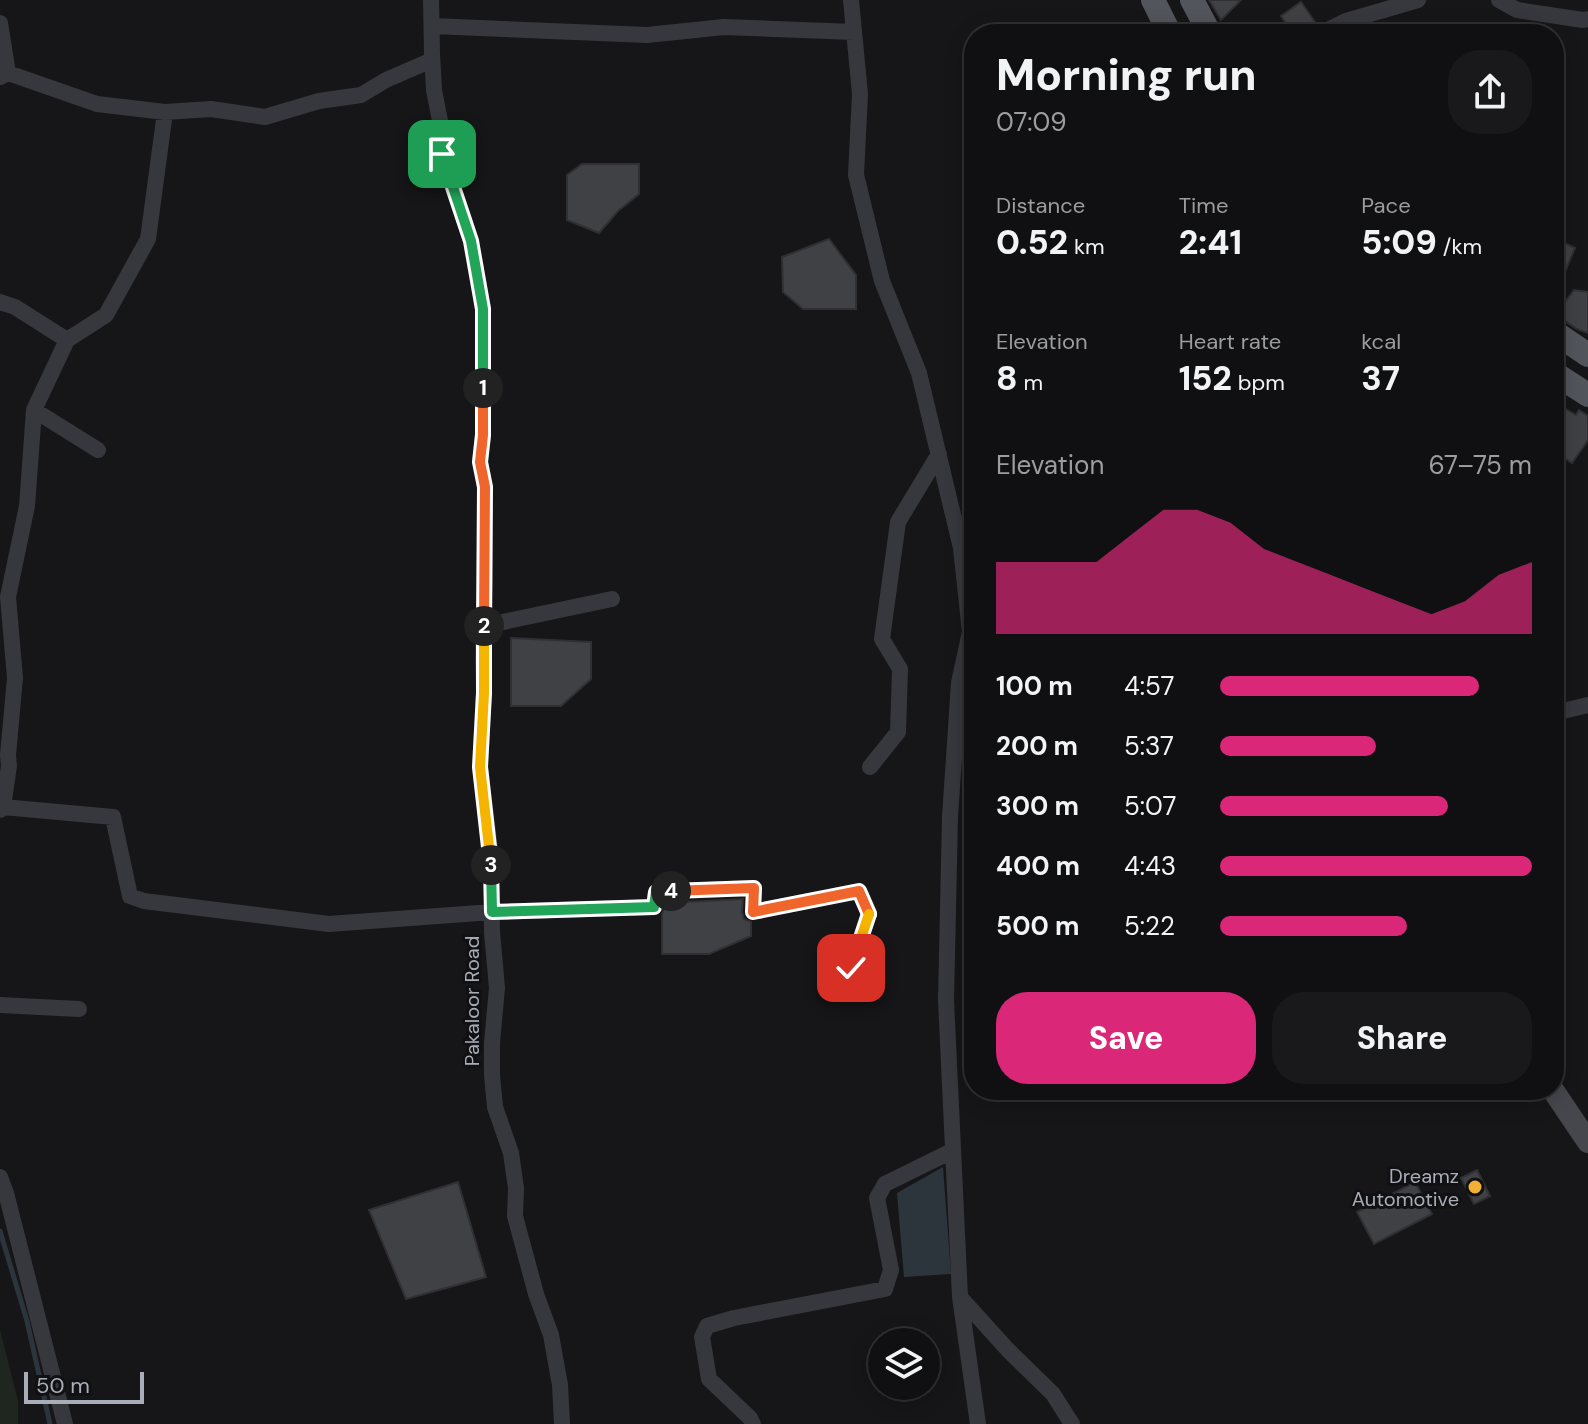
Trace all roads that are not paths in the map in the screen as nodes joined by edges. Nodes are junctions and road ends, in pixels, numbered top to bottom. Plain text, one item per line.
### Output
1 (431, 0) edge
2 (851, 0) edge
3 (1153, 0) edge
4 (1192, 0) edge
5 (1499, 0) edge
6 (1413, 1) edge
7 (1588, 19) edge
8 (0, 23) edge
9 (1165, 24) edge
10 (1205, 24) edge
11 (1340, 24) edge
12 (432, 26) junction
13 (854, 32) junction
14 (432, 60) junction
15 (4, 75) edge
16 (165, 112) junction
17 (0, 302) edge
18 (1564, 339) edge
19 (67, 340) junction
20 (1588, 355) edge
21 (1564, 379) edge
22 (1588, 395) edge
23 (34, 410) junction
24 (98, 450) dead end
25 (939, 454) junction
26 (964, 576) edge
27 (612, 599) dead end
28 (484, 626) junction
29 (964, 660) edge
30 (1588, 705) edge
31 (1564, 711) edge
32 (870, 767) dead end
33 (1, 808) edge
34 (492, 912) junction
35 (851, 968) dead end
36 (0, 1005) edge
37 (79, 1009) dead end
38 (1560, 1100) edge
39 (1588, 1142) edge
40 (952, 1151) junction
41 (0, 1177) edge
42 (960, 1297) junction
43 (65, 1424) edge
44 (562, 1424) edge
45 (753, 1424) edge
46 (978, 1424) edge
47 (1072, 1424) edge

1 - 12 street, Pakaloor Road
2 - 13 street
3 - 9 main road
4 - 10 main road
5 - 7 street
6 - 11 street
8 - 15 street
12 - 13 street
12 - 14 street, Pakaloor Road
13 - 25 street
14 - 16 street
14 - 28 street, Pakaloor Road
15 - 16 street
16 - 19 street
17 - 19 street
18 - 20 main road
19 - 23 street
21 - 22 main road
23 - 24 street
23 - 33 street
25 - 26 street
25 - 32 street
27 - 28 street
28 - 34 street, Pakaloor Road
29 - 40 street
30 - 31 street
33 - 34 street
34 - 35 street
34 - 44 street, Pakaloor Road
36 - 37 street
38 - 39 main road
40 - 42 street
40 - 45 street
41 - 43 street
42 - 46 street
42 - 47 street

